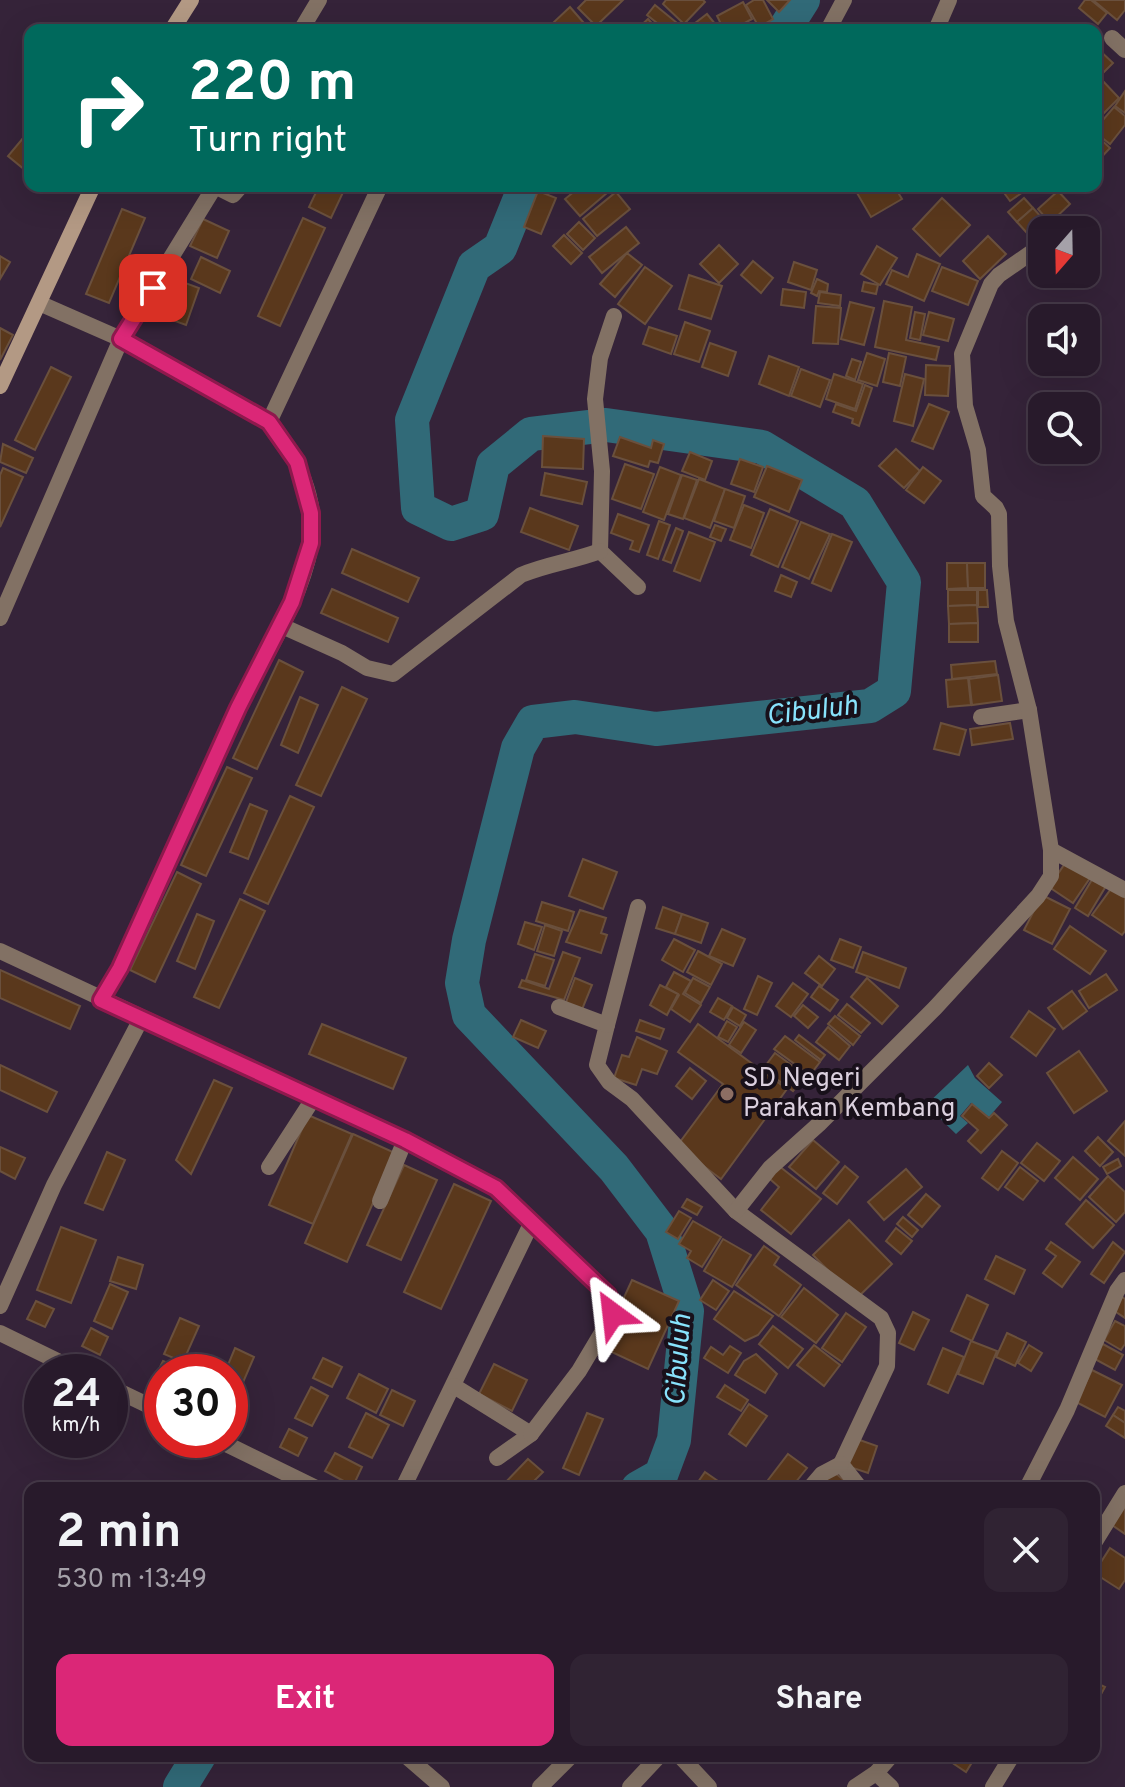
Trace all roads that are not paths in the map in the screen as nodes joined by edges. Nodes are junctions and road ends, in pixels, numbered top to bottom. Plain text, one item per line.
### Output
1 (191, 0) edge
2 (319, 0) edge
3 (844, 0) edge
4 (949, 0) edge
5 (176, 24) edge
6 (305, 24) edge
7 (831, 24) edge
8 (939, 24) edge
9 (1112, 38) dead end
10 (1125, 50) edge
11 (90, 192) edge
12 (211, 192) edge
13 (377, 192) edge
14 (1028, 255) edge
15 (39, 303) junction
16 (614, 316) dead end
17 (121, 339) junction
18 (0, 386) edge
19 (269, 422) junction
20 (600, 551) junction
21 (638, 587) dead end
22 (0, 618) edge
23 (282, 626) junction
24 (1029, 710) junction
25 (981, 717) dead end
26 (1051, 850) junction
27 (1125, 890) edge
28 (638, 907) dead end
29 (0, 951) edge
30 (101, 1000) junction
31 (559, 1007) dead end
32 (141, 1019) junction
33 (607, 1025) junction
34 (313, 1099) junction
35 (405, 1140) junction
36 (269, 1167) dead end
37 (380, 1201) dead end
38 (736, 1211) junction
39 (531, 1224) junction
40 (1125, 1280) edge
41 (0, 1306) edge
42 (0, 1333) edge
43 (43, 1354) edge
44 (454, 1386) junction
45 (531, 1434) junction
46 (248, 1455) edge
47 (497, 1458) dead end
48 (841, 1464) junction
49 (304, 1482) edge
50 (406, 1482) edge
51 (815, 1482) edge
52 (855, 1482) edge
53 (1030, 1482) edge
54 (1125, 1493) edge
55 (1100, 1533) edge
56 (413, 1762) edge
57 (565, 1762) edge
58 (653, 1762) edge
59 (686, 1762) edge
60 (886, 1762) edge
61 (1008, 1762) edge
62 (876, 1773) junction
63 (442, 1787) edge
64 (540, 1787) edge
65 (630, 1787) edge
66 (709, 1787) edge
67 (855, 1787) edge
68 (891, 1787) edge
69 (993, 1787) edge

1 - 5 street
2 - 6 street
3 - 7 street
4 - 8 street
9 - 10 street
11 - 15 street
12 - 17 street
13 - 19 street
14 - 24 street
15 - 17 street
15 - 18 street
16 - 20 street
17 - 19 street
17 - 22 street
19 - 23 street
20 - 21 street
20 - 23 street
23 - 30 street
24 - 25 street
24 - 26 street
26 - 27 street
26 - 38 street
28 - 33 street
29 - 30 street
30 - 32 street
31 - 33 street
32 - 34 street
32 - 41 street
33 - 38 street
34 - 35 street
34 - 36 street
35 - 37 street
35 - 39 street
38 - 48 street
39 - 44 street
39 - 45 street
40 - 53 street
42 - 43 street
44 - 45 street
44 - 50 street
45 - 47 street
46 - 49 street
48 - 51 street
48 - 52 street
54 - 55 street
56 - 63 street
57 - 64 street
58 - 65 street
59 - 66 street
60 - 62 street
61 - 69 street
62 - 67 street
62 - 68 street

